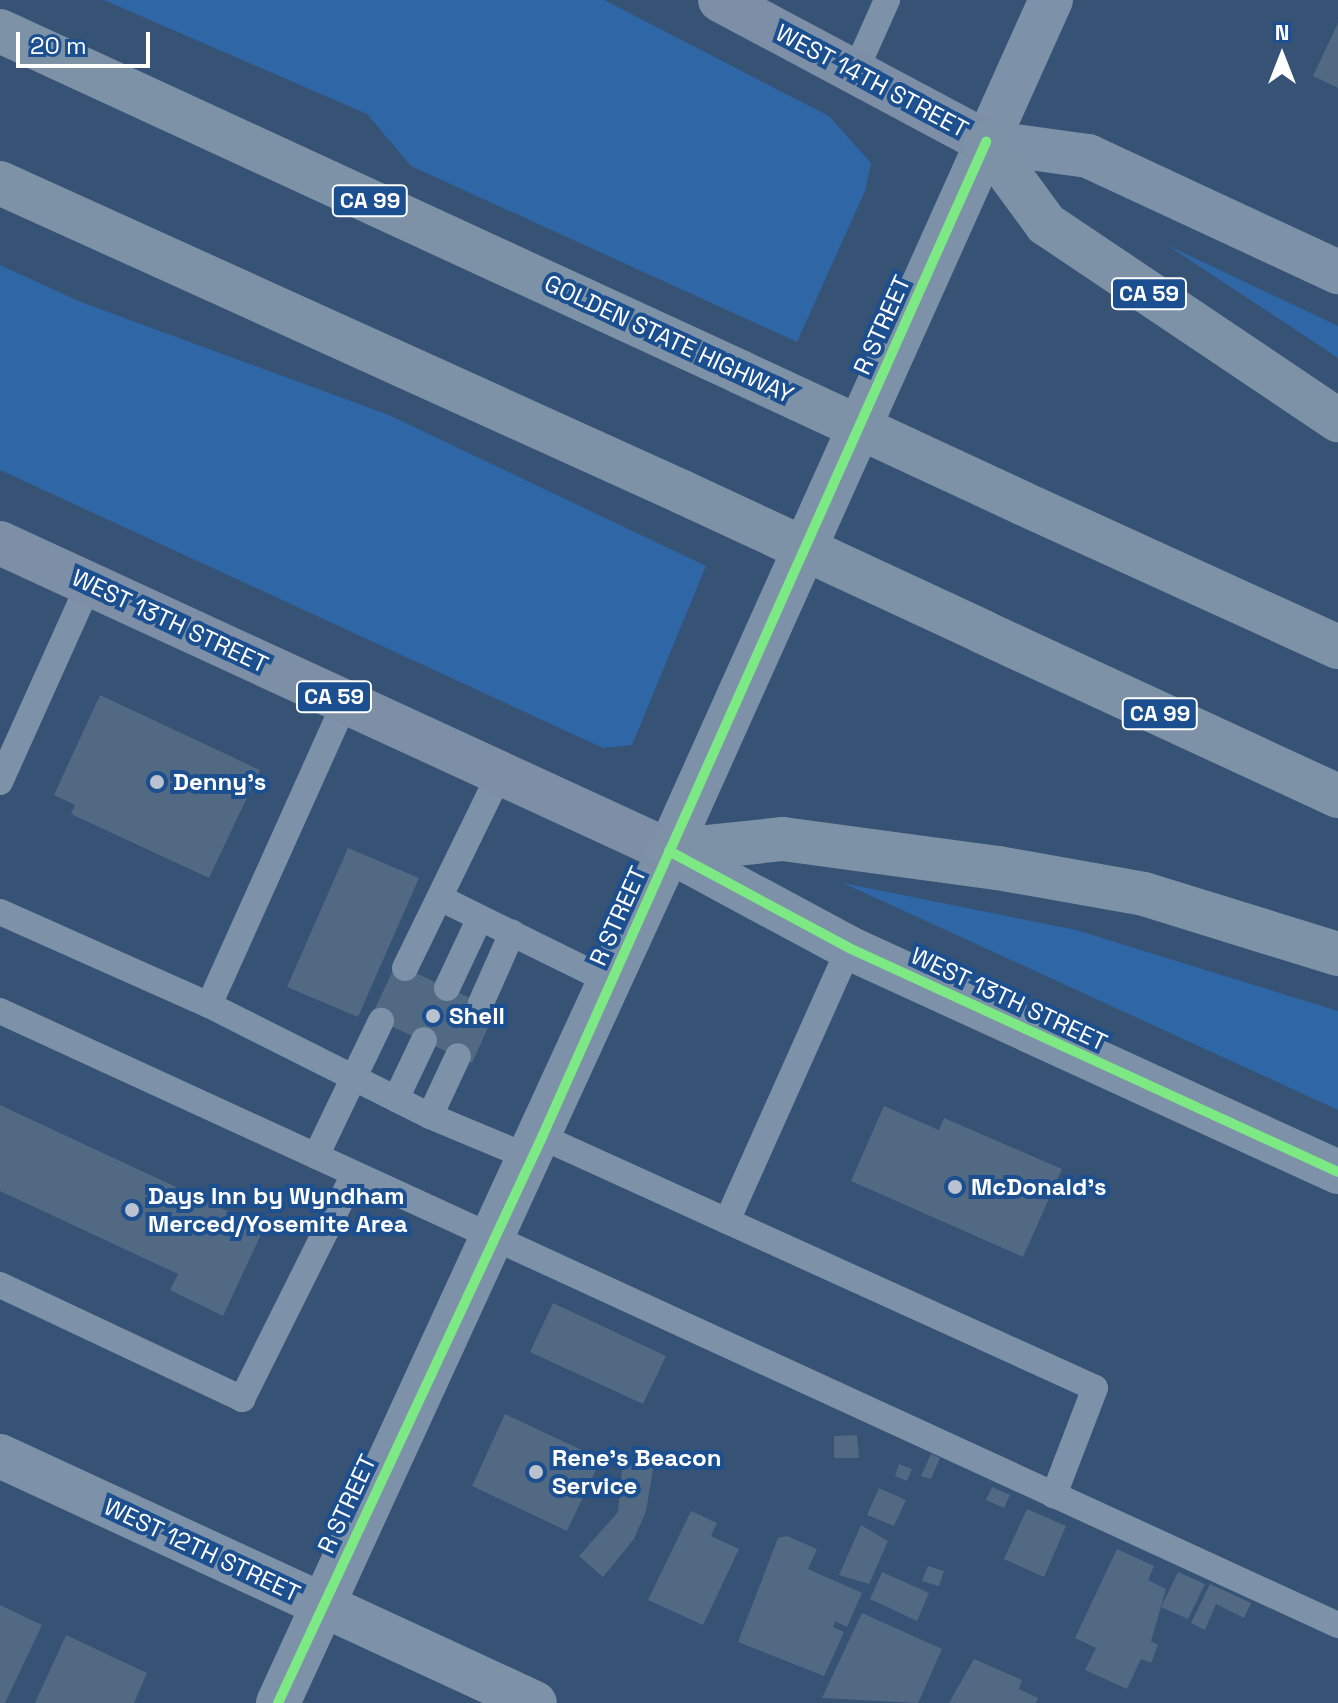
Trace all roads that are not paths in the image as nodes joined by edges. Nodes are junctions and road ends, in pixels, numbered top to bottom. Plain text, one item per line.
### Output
1 (720, 0) edge
2 (887, 0) edge
3 (1051, 0) edge
4 (0, 31) edge
5 (855, 72) junction
6 (986, 142) junction
7 (0, 183) edge
8 (1338, 272) edge
9 (1338, 420) edge
10 (0, 543) edge
11 (89, 584) junction
12 (1338, 647) edge
13 (345, 702) junction
14 (500, 773) junction
15 (0, 782) edge
16 (1338, 796) edge
17 (669, 851) junction
18 (440, 898) junction
19 (0, 912) edge
20 (480, 918) junction
21 (512, 933) junction
22 (849, 948) junction
23 (1338, 954) edge
24 (405, 968) dead end
25 (611, 982) junction
26 (447, 988) dead end
27 (481, 1003) dead end
28 (209, 1005) junction
29 (0, 1011) edge
30 (381, 1021) dead end
31 (424, 1040) dead end
32 (458, 1056) dead end
33 (354, 1078) junction
34 (396, 1099) junction
35 (430, 1116) junction
36 (537, 1148) junction
37 (316, 1156) junction
38 (1338, 1172) edge
39 (354, 1174) junction
40 (727, 1221) junction
41 (492, 1237) junction
42 (0, 1285) edge
43 (0, 1456) edge
44 (1054, 1495) junction
45 (322, 1605) junction
46 (1338, 1625) edge
47 (278, 1703) edge
48 (535, 1703) edge

1 - 5 main road, WEST 14TH STREET / CA 59
2 - 5 lane
3 - 6 street, R STREET
4 - 12 highway, GOLDEN STATE HIGHWAY / CA 99, bridge
5 - 6 main road, WEST 14TH STREET / CA 59
6 - 8 street, WEST 14TH STREET
6 - 9 highway, CA 59
6 - 17 street, R STREET
7 - 16 highway, CA 99, bridge
10 - 11 main road, WEST 13TH STREET / CA 59
11 - 13 main road, WEST 13TH STREET / CA 59
11 - 15 lane
13 - 14 main road, WEST 13TH STREET / CA 59
13 - 28 lane
14 - 17 main road, WEST 13TH STREET / CA 59
14 - 18 lane
17 - 22 street, WEST 13TH STREET
17 - 23 highway
17 - 25 street, R STREET
18 - 20 lane
18 - 24 lane
19 - 28 lane
20 - 21 lane
20 - 26 lane
21 - 25 lane
21 - 27 lane
22 - 38 street, WEST 13TH STREET
22 - 40 lane
25 - 36 street, R STREET
28 - 33 lane
29 - 37 lane
30 - 33 lane
31 - 34 lane
32 - 35 lane
33 - 34 lane
33 - 37 lane
34 - 35 lane
35 - 36 lane
36 - 40 lane
36 - 41 street, R STREET
37 - 39 lane
39 - 41 lane
39 - 42 lane
40 - 44 lane
41 - 44 lane
41 - 45 street, R STREET
43 - 45 street, WEST 12TH STREET
44 - 46 lane
45 - 47 street, R STREET
45 - 48 street, WEST 12TH STREET

